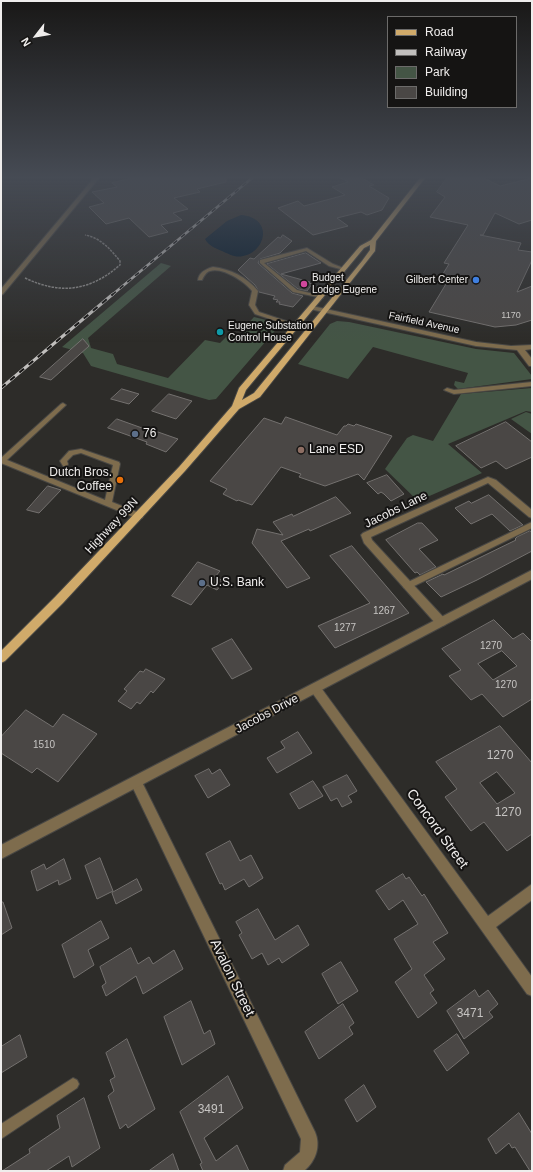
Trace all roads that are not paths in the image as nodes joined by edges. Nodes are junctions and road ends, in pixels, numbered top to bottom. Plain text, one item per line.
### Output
1 (51, 233) edge
2 (379, 233) edge
3 (372, 241) junction
4 (344, 269) junction
5 (200, 278) dead end
6 (1, 293) edge
7 (321, 297) junction
8 (312, 308) junction
9 (326, 311) junction
10 (296, 326) junction
11 (532, 347) edge
12 (520, 349) junction
13 (532, 364) edge
14 (532, 384) edge
15 (447, 390) dead end
16 (63, 405) dead end
17 (236, 407) junction
18 (65, 464) dead end
19 (108, 503) junction
20 (532, 515) edge
21 (139, 516) junction
22 (532, 525) edge
23 (532, 574) edge
24 (408, 586) junction
25 (440, 622) junction
26 (1, 658) edge
27 (315, 688) junction
28 (136, 782) junction
29 (1, 852) edge
30 (532, 891) edge
31 (486, 926) junction
32 (532, 989) edge
33 (73, 1084) dead end
34 (1, 1132) edge
35 (300, 1168) edge

1 - 6 street
2 - 3 main road, Highway 99N
3 - 4 main road, Highway 99N
3 - 9 main road, Highway 99N
4 - 7 main road, Highway 99N
4 - 7 lane
5 - 10 lane
7 - 8 main road, Highway 99N
8 - 9 street, Fairfield Avenue
8 - 10 main road, Highway 99N
9 - 12 street, Fairfield Avenue
9 - 17 main road, Highway 99N
10 - 17 main road, Highway 99N
11 - 12 street, Fairfield Avenue
12 - 13 street
14 - 15 lane
16 - 19 lane
17 - 21 main road, Highway 99N
18 - 19 lane
19 - 21 lane
20 - 24 street, Jacobs Lane
21 - 26 main road, Highway 99N
22 - 24 lane
23 - 25 street, Jacobs Drive
24 - 25 street, Jacobs Lane
25 - 27 street, Jacobs Drive
27 - 28 street, Jacobs Drive
27 - 31 street, Concord Street
28 - 29 street, Jacobs Drive
28 - 35 street, Avalon Street
30 - 31 street
31 - 32 street, Concord Street
33 - 34 lane

